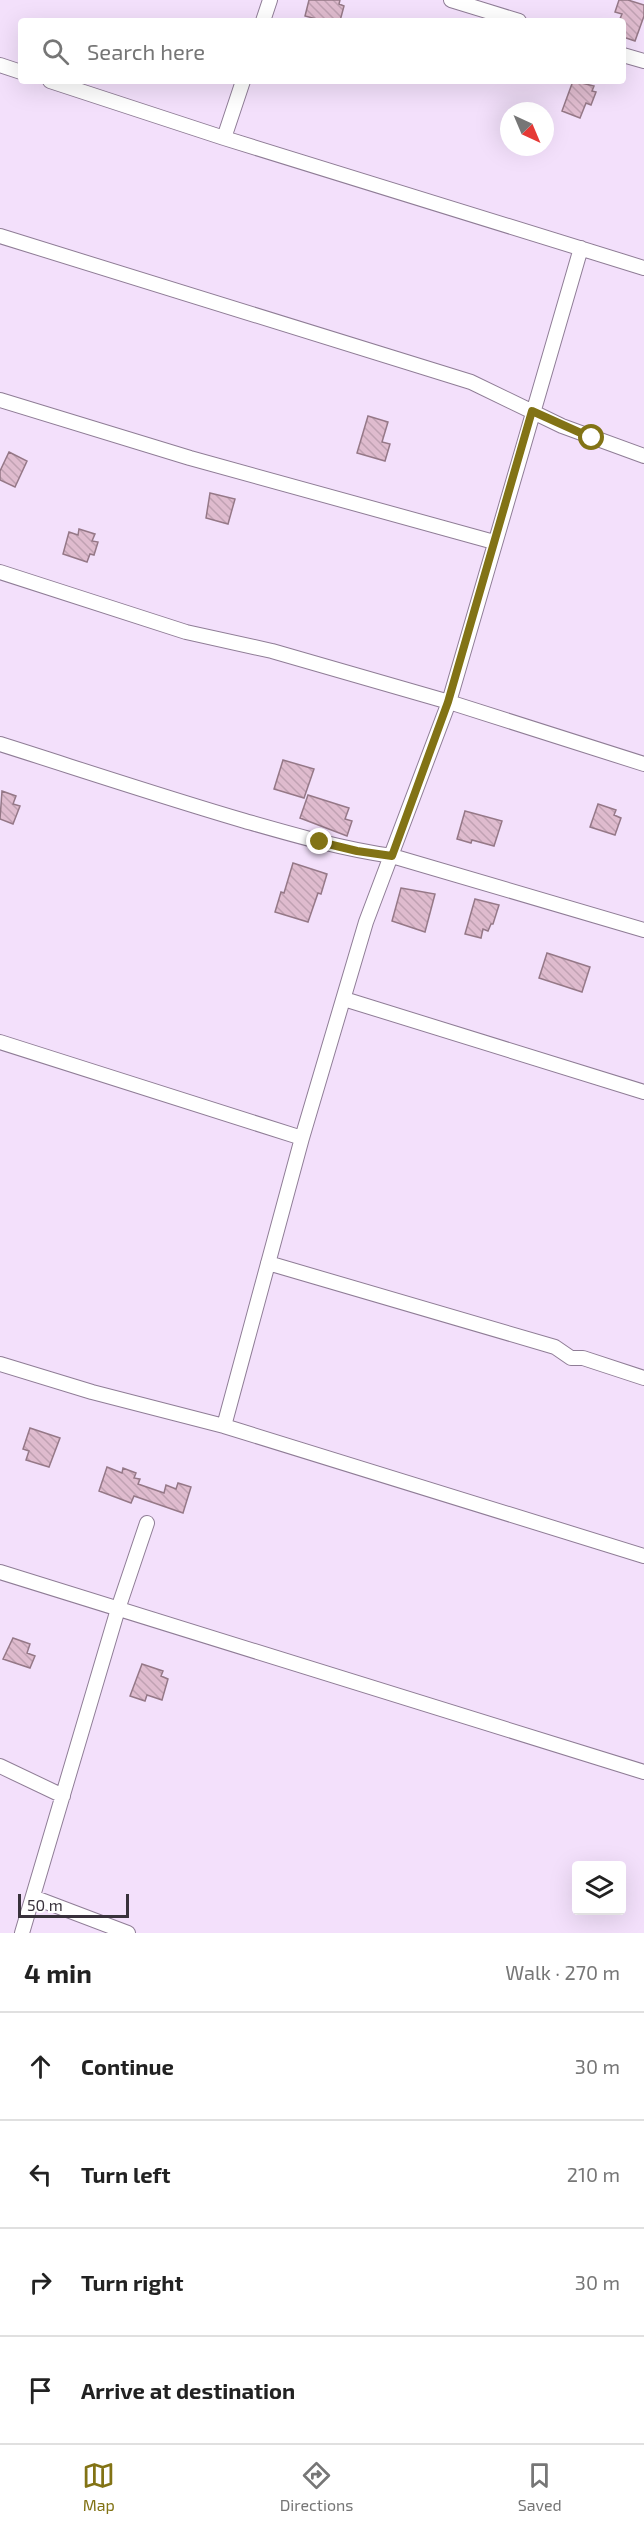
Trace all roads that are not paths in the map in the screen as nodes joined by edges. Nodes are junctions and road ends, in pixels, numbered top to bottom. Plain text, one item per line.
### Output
1 (270, 0) edge
2 (451, 0) edge
3 (264, 18) edge
4 (509, 18) edge
5 (626, 56) edge
6 (644, 62) edge
7 (0, 65) edge
8 (18, 71) edge
9 (59, 84) edge
10 (242, 84) edge
11 (224, 138) junction
12 (0, 236) edge
13 (581, 249) junction
14 (644, 268) edge
15 (0, 400) edge
16 (532, 411) junction
17 (644, 456) edge
18 (494, 543) junction
19 (0, 572) edge
20 (448, 702) junction
21 (0, 744) edge
22 (644, 764) edge
23 (392, 856) junction
24 (644, 930) edge
25 (344, 999) junction
26 (0, 1042) edge
27 (644, 1092) edge
28 (302, 1138) junction
29 (268, 1263) junction
30 (0, 1364) edge
31 (644, 1378) edge
32 (224, 1426) junction
33 (147, 1523) dead end
34 (644, 1556) edge
35 (0, 1572) edge
36 (118, 1609) junction
37 (0, 1766) edge
38 (644, 1772) edge
39 (63, 1796) junction
40 (33, 1897) junction
41 (22, 1933) edge
42 (129, 1933) edge

1 - 3 street
2 - 4 street
5 - 6 street
7 - 8 street
9 - 11 street
10 - 11 street
11 - 13 street
12 - 16 street
13 - 14 street
13 - 16 street
15 - 18 street
16 - 17 street
16 - 18 street
18 - 20 street
19 - 20 street
20 - 22 street
20 - 23 street
21 - 23 street
23 - 24 street
23 - 25 street
25 - 27 street
25 - 28 street
26 - 28 street
28 - 29 street
29 - 31 street
29 - 32 street
30 - 32 street
32 - 34 street
33 - 36 street
35 - 36 street
36 - 38 street
36 - 39 street
37 - 39 street
39 - 40 street
40 - 41 street
40 - 42 street

